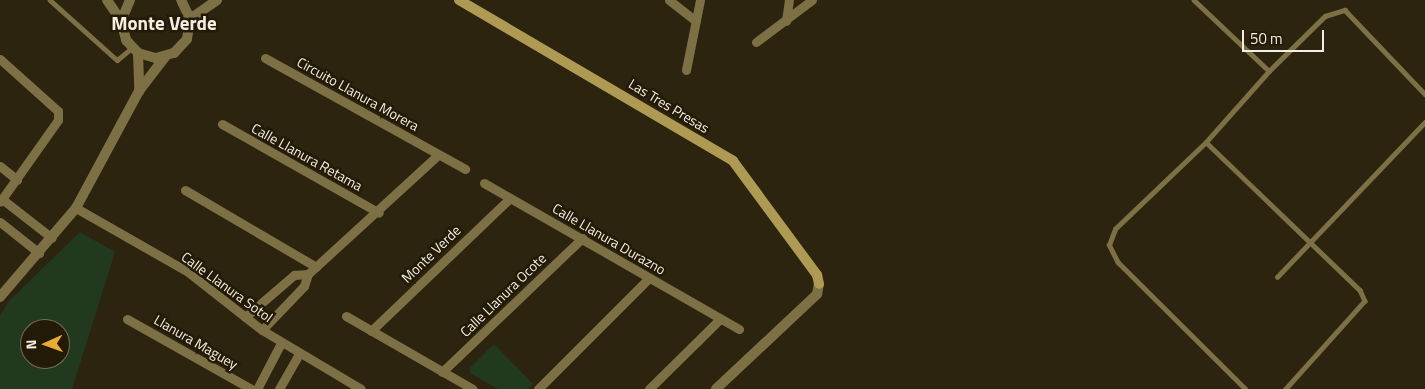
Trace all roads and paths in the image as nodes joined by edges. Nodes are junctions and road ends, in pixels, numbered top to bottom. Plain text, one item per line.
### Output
1 (50, 0) edge
2 (107, 0) edge
3 (130, 0) edge
4 (181, 0) edge
5 (217, 0) edge
6 (459, 0) edge
7 (669, 0) edge
8 (700, 0) edge
9 (789, 0) edge
10 (812, 0) edge
11 (1194, 0) edge
12 (190, 20) junction
13 (696, 20) junction
14 (121, 21) junction
15 (786, 21) junction
16 (756, 42) dead end
17 (135, 51) junction
18 (165, 57) junction
19 (264, 58) dead end
20 (0, 59) edge
21 (686, 70) dead end
22 (1269, 70) junction
23 (139, 91) junction
24 (1425, 94) edge
25 (1425, 122) edge
26 (222, 124) dead end
27 (1206, 142) junction
28 (438, 154) junction
29 (0, 166) edge
30 (465, 169) dead end
31 (17, 180) junction
32 (484, 183) dead end
33 (185, 190) dead end
34 (510, 198) junction
35 (1, 200) edge
36 (76, 208) junction
37 (379, 213) junction
38 (0, 222) edge
39 (52, 238) junction
40 (582, 238) junction
41 (1312, 243) junction
42 (39, 253) junction
43 (316, 267) junction
44 (308, 274) junction
45 (1277, 277) dead end
46 (649, 278) junction
47 (819, 284) joint
48 (0, 297) edge
49 (346, 316) dead end
50 (245, 317) junction
51 (127, 319) dead end
52 (720, 319) junction
53 (739, 329) dead end
54 (262, 330) junction
55 (372, 331) junction
56 (281, 343) junction
57 (299, 354) junction
58 (442, 372) junction
59 (251, 389) edge
60 (257, 389) edge
61 (280, 389) edge
62 (361, 389) edge
63 (473, 389) edge
64 (538, 389) edge
65 (649, 389) edge
66 (716, 389) edge
67 (1245, 389) edge
68 (1286, 389) edge

1 - 17 lane
2 - 14 street
3 - 14 street
4 - 12 street
5 - 12 street
6 - 47 main road, Las Tres Presas
7 - 13 street
8 - 13 street
9 - 15 street
10 - 15 street
11 - 22 lane
12 - 18 street
13 - 21 street
14 - 17 street
15 - 16 street
17 - 18 street
17 - 23 street
18 - 23 street
19 - 28 street, Circuito Llanura Morera
20 - 31 street
22 - 24 lane
22 - 27 lane
23 - 36 street
25 - 41 lane
26 - 37 street, Calle Llanura Retama
27 - 41 lane
27 - 67 lane
28 - 30 street, Circuito Llanura Morera
28 - 37 street
29 - 31 street
31 - 35 street
32 - 34 street, Calle Llanura Durazno
33 - 43 street
34 - 40 street, Calle Llanura Durazno
34 - 55 street, Monte Verde
35 - 39 street
36 - 39 street
36 - 50 street, Calle Llanura Sotol
37 - 43 street
38 - 42 street
39 - 42 street
40 - 46 street, Calle Llanura Durazno
40 - 58 street, Calle Llanura Ocote
41 - 45 lane
41 - 68 lane
42 - 48 street
43 - 44 street
44 - 50 street
44 - 54 street
46 - 52 street, Calle Llanura Durazno
46 - 64 street
47 - 66 street
49 - 55 street
50 - 54 street, Calle Llanura Sotol
51 - 59 street, Llanura Maguey
52 - 53 street, Calle Llanura Durazno
52 - 65 street
54 - 56 street, Calle Llanura Sotol
55 - 58 street
56 - 57 street, Calle Llanura Sotol
56 - 60 street
57 - 61 street
57 - 62 street, Calle Llanura Sotol
58 - 63 street

